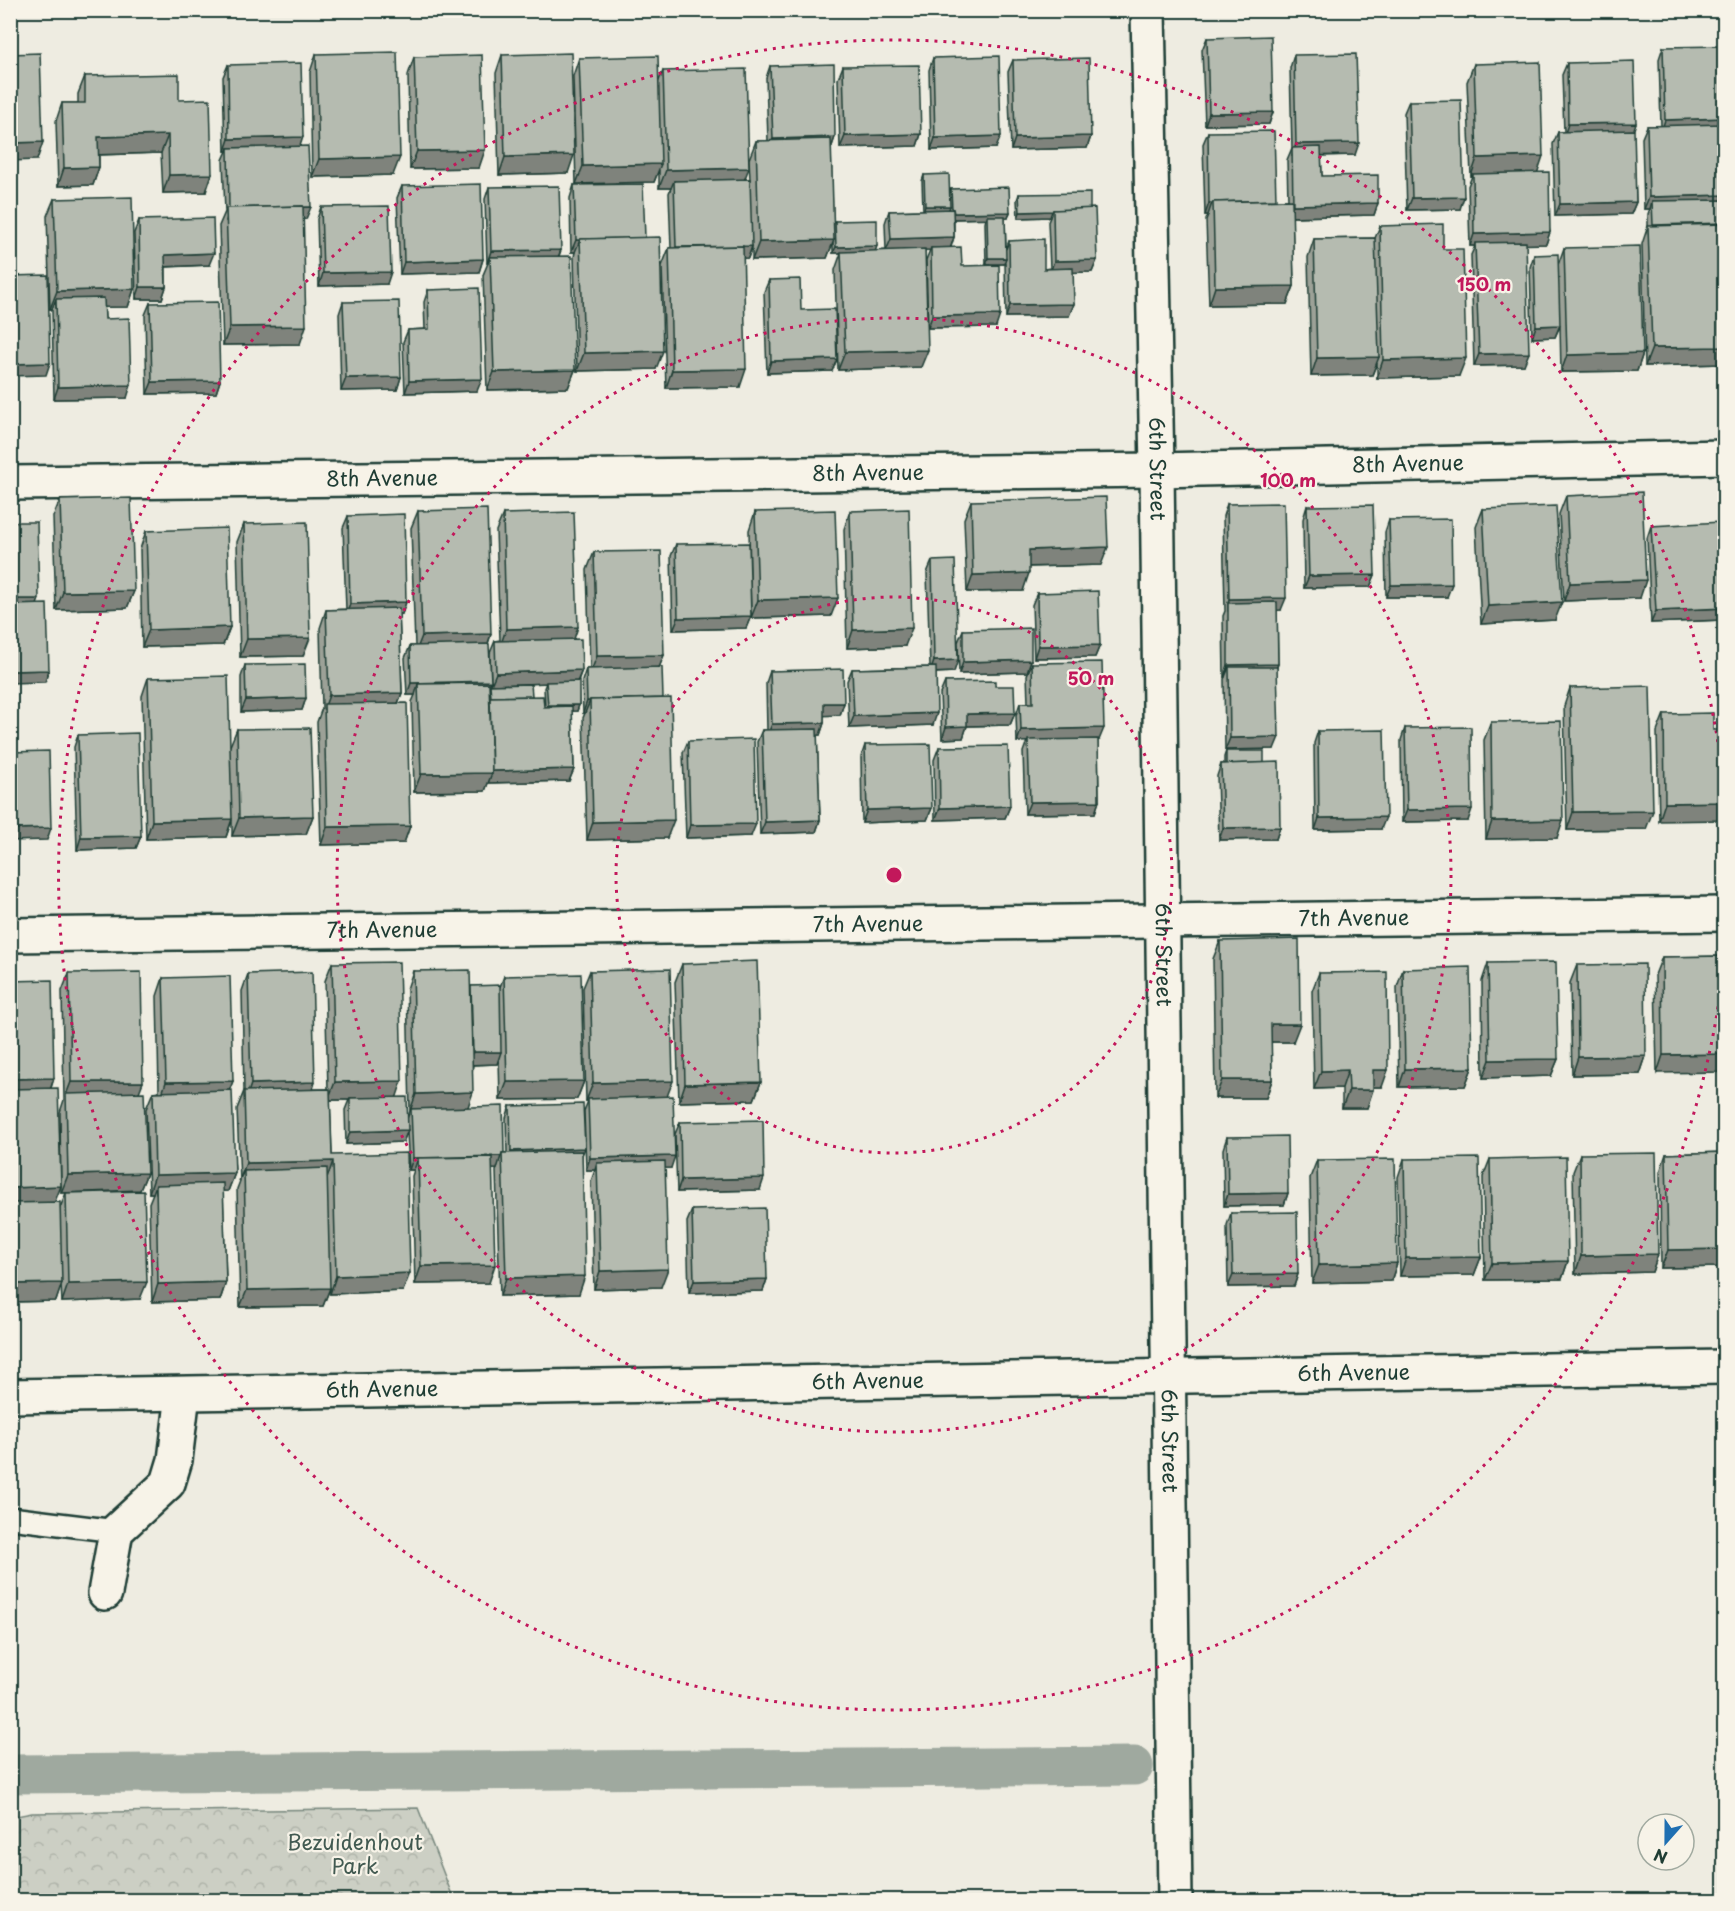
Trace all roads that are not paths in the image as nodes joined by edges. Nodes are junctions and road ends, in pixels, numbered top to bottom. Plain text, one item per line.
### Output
1 (1148, 10) edge
2 (1725, 457) edge
3 (1157, 470) junction
4 (10, 483) edge
5 (1725, 914) edge
6 (1162, 922) junction
7 (10, 935) edge
8 (1725, 1367) edge
9 (1168, 1376) junction
10 (183, 1394) junction
11 (10, 1396) edge
12 (10, 1518) edge
13 (116, 1531) junction
14 (105, 1593) dead end
15 (1175, 1900) edge

1 - 3 street, 6th Street
2 - 3 street, 8th Avenue
3 - 4 street, 8th Avenue
3 - 6 street, 6th Street
5 - 6 street, 7th Avenue
6 - 7 street, 7th Avenue
6 - 9 street, 6th Street
8 - 9 street, 6th Avenue
9 - 10 street, 6th Avenue
9 - 15 street, 6th Street
10 - 11 street, 6th Avenue
10 - 13 street
12 - 13 lane
13 - 14 street

